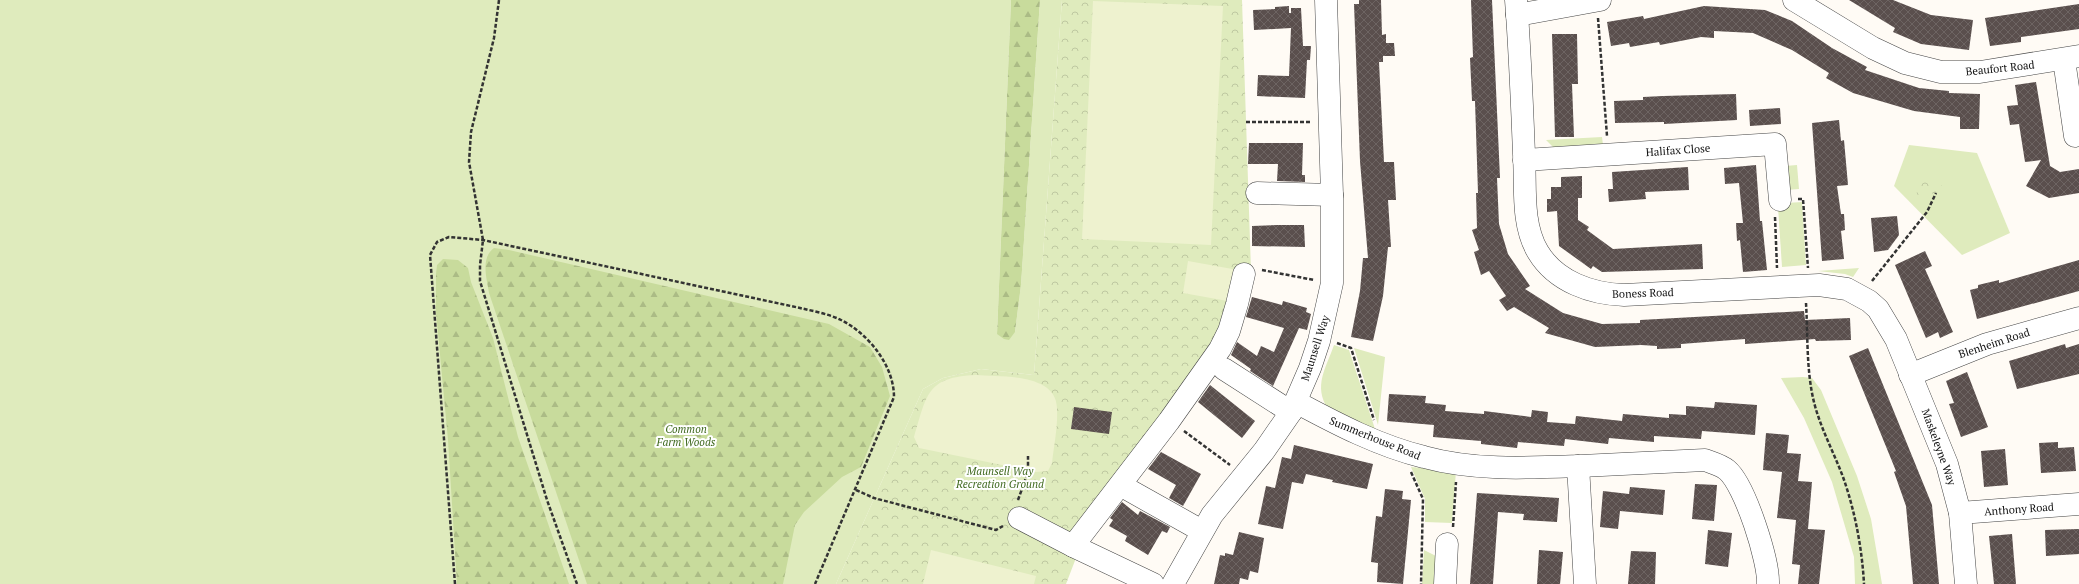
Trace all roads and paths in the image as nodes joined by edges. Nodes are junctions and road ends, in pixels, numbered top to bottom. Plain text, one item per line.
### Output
1 (499, 0) edge
2 (1326, 0) edge
3 (1599, 0) edge
4 (1794, 0) edge
5 (1517, 7) edge
6 (2071, 58) edge
7 (1246, 122) dead end
8 (1329, 122) junction
9 (2075, 136) dead end
10 (1608, 155) junction
11 (1524, 160) junction
12 (1257, 193) dead end
13 (1936, 193) dead end
14 (1332, 195) junction
15 (1780, 200) junction
16 (483, 240) junction
17 (1244, 274) joint
18 (1332, 283) junction
19 (1778, 286) junction
20 (1805, 286) junction
21 (1860, 295) junction
22 (2079, 318) edge
23 (1896, 339) joint
24 (1319, 341) junction
25 (1224, 369) dead end
26 (1910, 375) junction
27 (1294, 407) junction
28 (1169, 421) junction
29 (1379, 442) junction
30 (1407, 452) junction
31 (1458, 463) junction
32 (1578, 466) junction
33 (1244, 474) junction
34 (856, 490) junction
35 (1129, 490) dead end
36 (2079, 504) edge
37 (1960, 513) junction
38 (1014, 520) joint
39 (1202, 531) junction
40 (1447, 544) joint
41 (1076, 548) junction
42 (455, 584) edge
43 (577, 584) edge
44 (815, 584) edge
45 (1153, 584) edge
46 (1173, 584) edge
47 (1421, 584) edge
48 (1445, 584) edge
49 (1585, 584) edge
50 (1768, 584) edge
51 (1864, 584) edge
52 (1966, 584) edge

1 - 16 path
2 - 8 street, Maunsell Way
3 - 5 street
3 - 10 path
4 - 6 street, Beaufort Road
5 - 11 street, Boness Road
6 - 9 street
7 - 8 path
8 - 14 street, Maunsell Way
10 - 11 street, Halifax Close
10 - 15 street, Halifax Close
11 - 19 street, Boness Road
12 - 14 street
13 - 21 path
14 - 18 street, Maunsell Way
15 - 19 path
15 - 20 path
16 - 34 path
16 - 42 path
16 - 43 path
17 - 18 path
17 - 28 street
18 - 24 street, Maunsell Way
19 - 20 street, Boness Road
20 - 21 street, Boness Road
20 - 51 path
21 - 23 street, Boness Road
22 - 26 street, Blenheim Road
23 - 26 street, Maskeleyne Way
24 - 27 street, Maunsell Way
24 - 29 path
25 - 27 street
26 - 37 street, Maskeleyne Way
27 - 29 street, Summerhouse Road
27 - 33 street, Maunsell Way
28 - 33 path
28 - 41 street
29 - 30 street, Summerhouse Road
30 - 31 street, Summerhouse Road
30 - 47 path
31 - 32 street, Summerhouse Road
31 - 40 path
32 - 49 street
32 - 50 street, Summerhouse Road
33 - 39 street, Maunsell Way
34 - 38 path
34 - 44 path
35 - 39 street
36 - 37 street, Anthony Road
37 - 52 street, Maskeleyne Way
38 - 41 street
39 - 46 street, Maunsell Way
40 - 48 street
41 - 45 street

